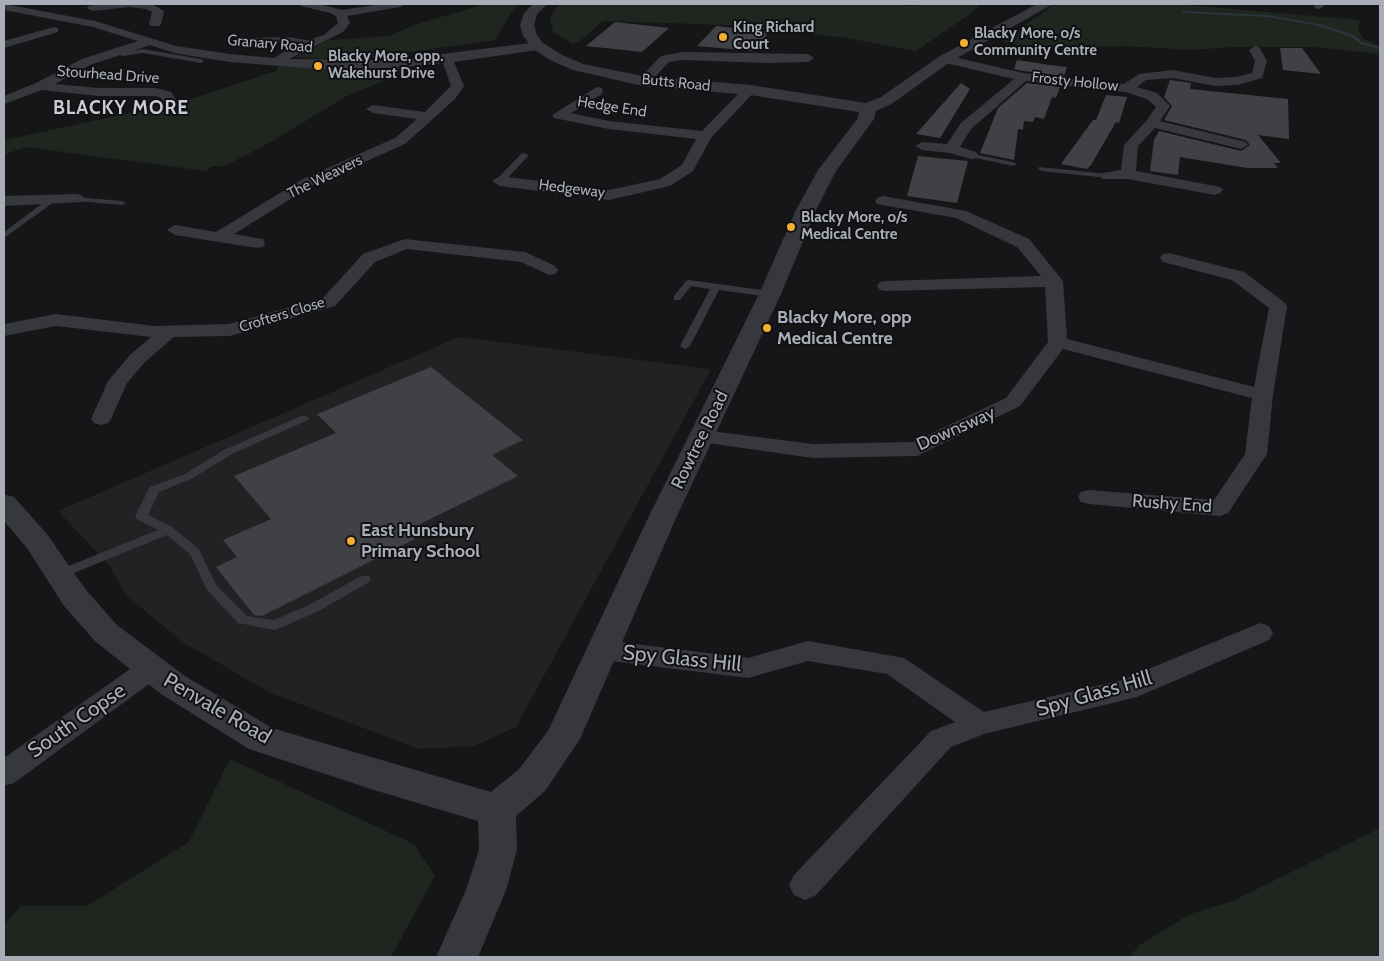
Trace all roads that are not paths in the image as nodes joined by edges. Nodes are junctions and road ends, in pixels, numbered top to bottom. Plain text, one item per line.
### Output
1 (305, 4) edge
2 (400, 4) edge
3 (540, 4) edge
4 (1046, 4) edge
5 (151, 5) edge
6 (4, 7) edge
7 (92, 8) dead end
8 (341, 14) junction
9 (95, 24) junction
10 (156, 24) dead end
11 (54, 30) dead end
12 (253, 40) dead end
13 (148, 42) junction
14 (316, 42) junction
15 (4, 45) edge
16 (538, 46) junction
17 (1255, 50) dead end
18 (111, 53) junction
19 (808, 58) dead end
20 (447, 59) junction
21 (944, 60) junction
22 (201, 61) dead end
23 (276, 62) junction
24 (1023, 77) junction
25 (643, 80) junction
26 (41, 86) junction
27 (1127, 88) junction
28 (750, 90) junction
29 (597, 91) dead end
30 (4, 100) edge
31 (170, 101) dead end
32 (868, 108) junction
33 (373, 109) dead end
34 (428, 116) junction
35 (1152, 123) junction
36 (705, 136) junction
37 (1241, 145) dead end
38 (922, 146) dead end
39 (951, 149) junction
40 (525, 155) dead end
41 (971, 155) joint
42 (1013, 164) dead end
43 (1042, 169) dead end
44 (1128, 174) junction
45 (1108, 176) joint
46 (500, 181) joint
47 (1215, 190) dead end
48 (54, 199) junction
49 (77, 199) joint
50 (4, 201) edge
51 (883, 201) dead end
52 (122, 203) dead end
53 (175, 230) dead end
54 (4, 236) edge
55 (220, 236) junction
56 (257, 243) dead end
57 (1169, 258) dead end
58 (549, 270) dead end
59 (1054, 281) junction
60 (716, 286) junction
61 (886, 286) dead end
62 (770, 294) junction
63 (677, 298) dead end
64 (4, 330) edge
65 (169, 332) junction
66 (1058, 342) junction
67 (685, 346) dead end
68 (1263, 395) junction
69 (304, 418) dead end
70 (101, 419) dead end
71 (702, 436) junction
72 (1089, 497) dead end
73 (4, 503) edge
74 (168, 530) junction
75 (60, 574) junction
76 (365, 579) dead end
77 (1260, 633) dead end
78 (602, 650) junction
79 (150, 669) junction
80 (980, 724) junction
81 (4, 774) edge
82 (497, 810) junction
83 (805, 885) dead end
84 (457, 957) edge

1 - 8 street
2 - 8 street
3 - 16 street
4 - 21 street
5 - 7 street
5 - 9 street
5 - 10 street
6 - 9 street, Granary Road
8 - 14 street
9 - 13 street, Granary Road
11 - 15 street
12 - 14 lane
13 - 18 street, Stourhead Drive
13 - 23 street, Granary Road
14 - 23 street
16 - 20 street, Granary Road
16 - 25 street, Butts Road
17 - 27 street, Frosty Hollow
18 - 22 lane
18 - 26 street, Stourhead Drive
19 - 25 street
20 - 23 street, Granary Road
20 - 34 street, The Weavers
21 - 24 street, Frosty Hollow
21 - 32 street
24 - 27 street, Frosty Hollow
24 - 39 street, Frosty Hollow
25 - 28 street, Butts Road
26 - 30 street, Stourhead Drive
26 - 31 street, Stourhead Drive
27 - 35 street, Frosty Hollow
28 - 32 street, Butts Road
28 - 36 street, Hedgeway
29 - 36 street, Hedge End
32 - 62 street, Rowtree Road
33 - 34 street
34 - 55 street, The Weavers
35 - 37 street
35 - 44 street, Frosty Hollow
36 - 46 street, Hedgeway
38 - 39 street
39 - 41 street
40 - 46 lane
41 - 42 lane
43 - 45 lane
44 - 45 street
44 - 47 street
48 - 49 street
48 - 50 street
48 - 54 lane
49 - 52 lane
51 - 59 street
53 - 55 street
55 - 56 street
57 - 68 street, Rushy End
58 - 65 street, Crofters Close
59 - 61 street
59 - 66 street
60 - 62 lane
60 - 63 lane
60 - 67 lane
62 - 71 street, Rowtree Road
64 - 65 street, Crofters Close
65 - 70 street
66 - 68 street
66 - 71 street, Downsway
68 - 72 street, Rushy End
69 - 74 lane
71 - 78 street, Rowtree Road
73 - 75 street, Penvale Road
74 - 75 lane
74 - 76 lane
75 - 79 street, Penvale Road
77 - 80 street, Spy Glass Hill
78 - 80 street, Spy Glass Hill
78 - 82 street, Rowtree Road
79 - 81 street, South Copse
79 - 82 street, Penvale Road
80 - 83 street, Spy Glass Hill
82 - 84 street

